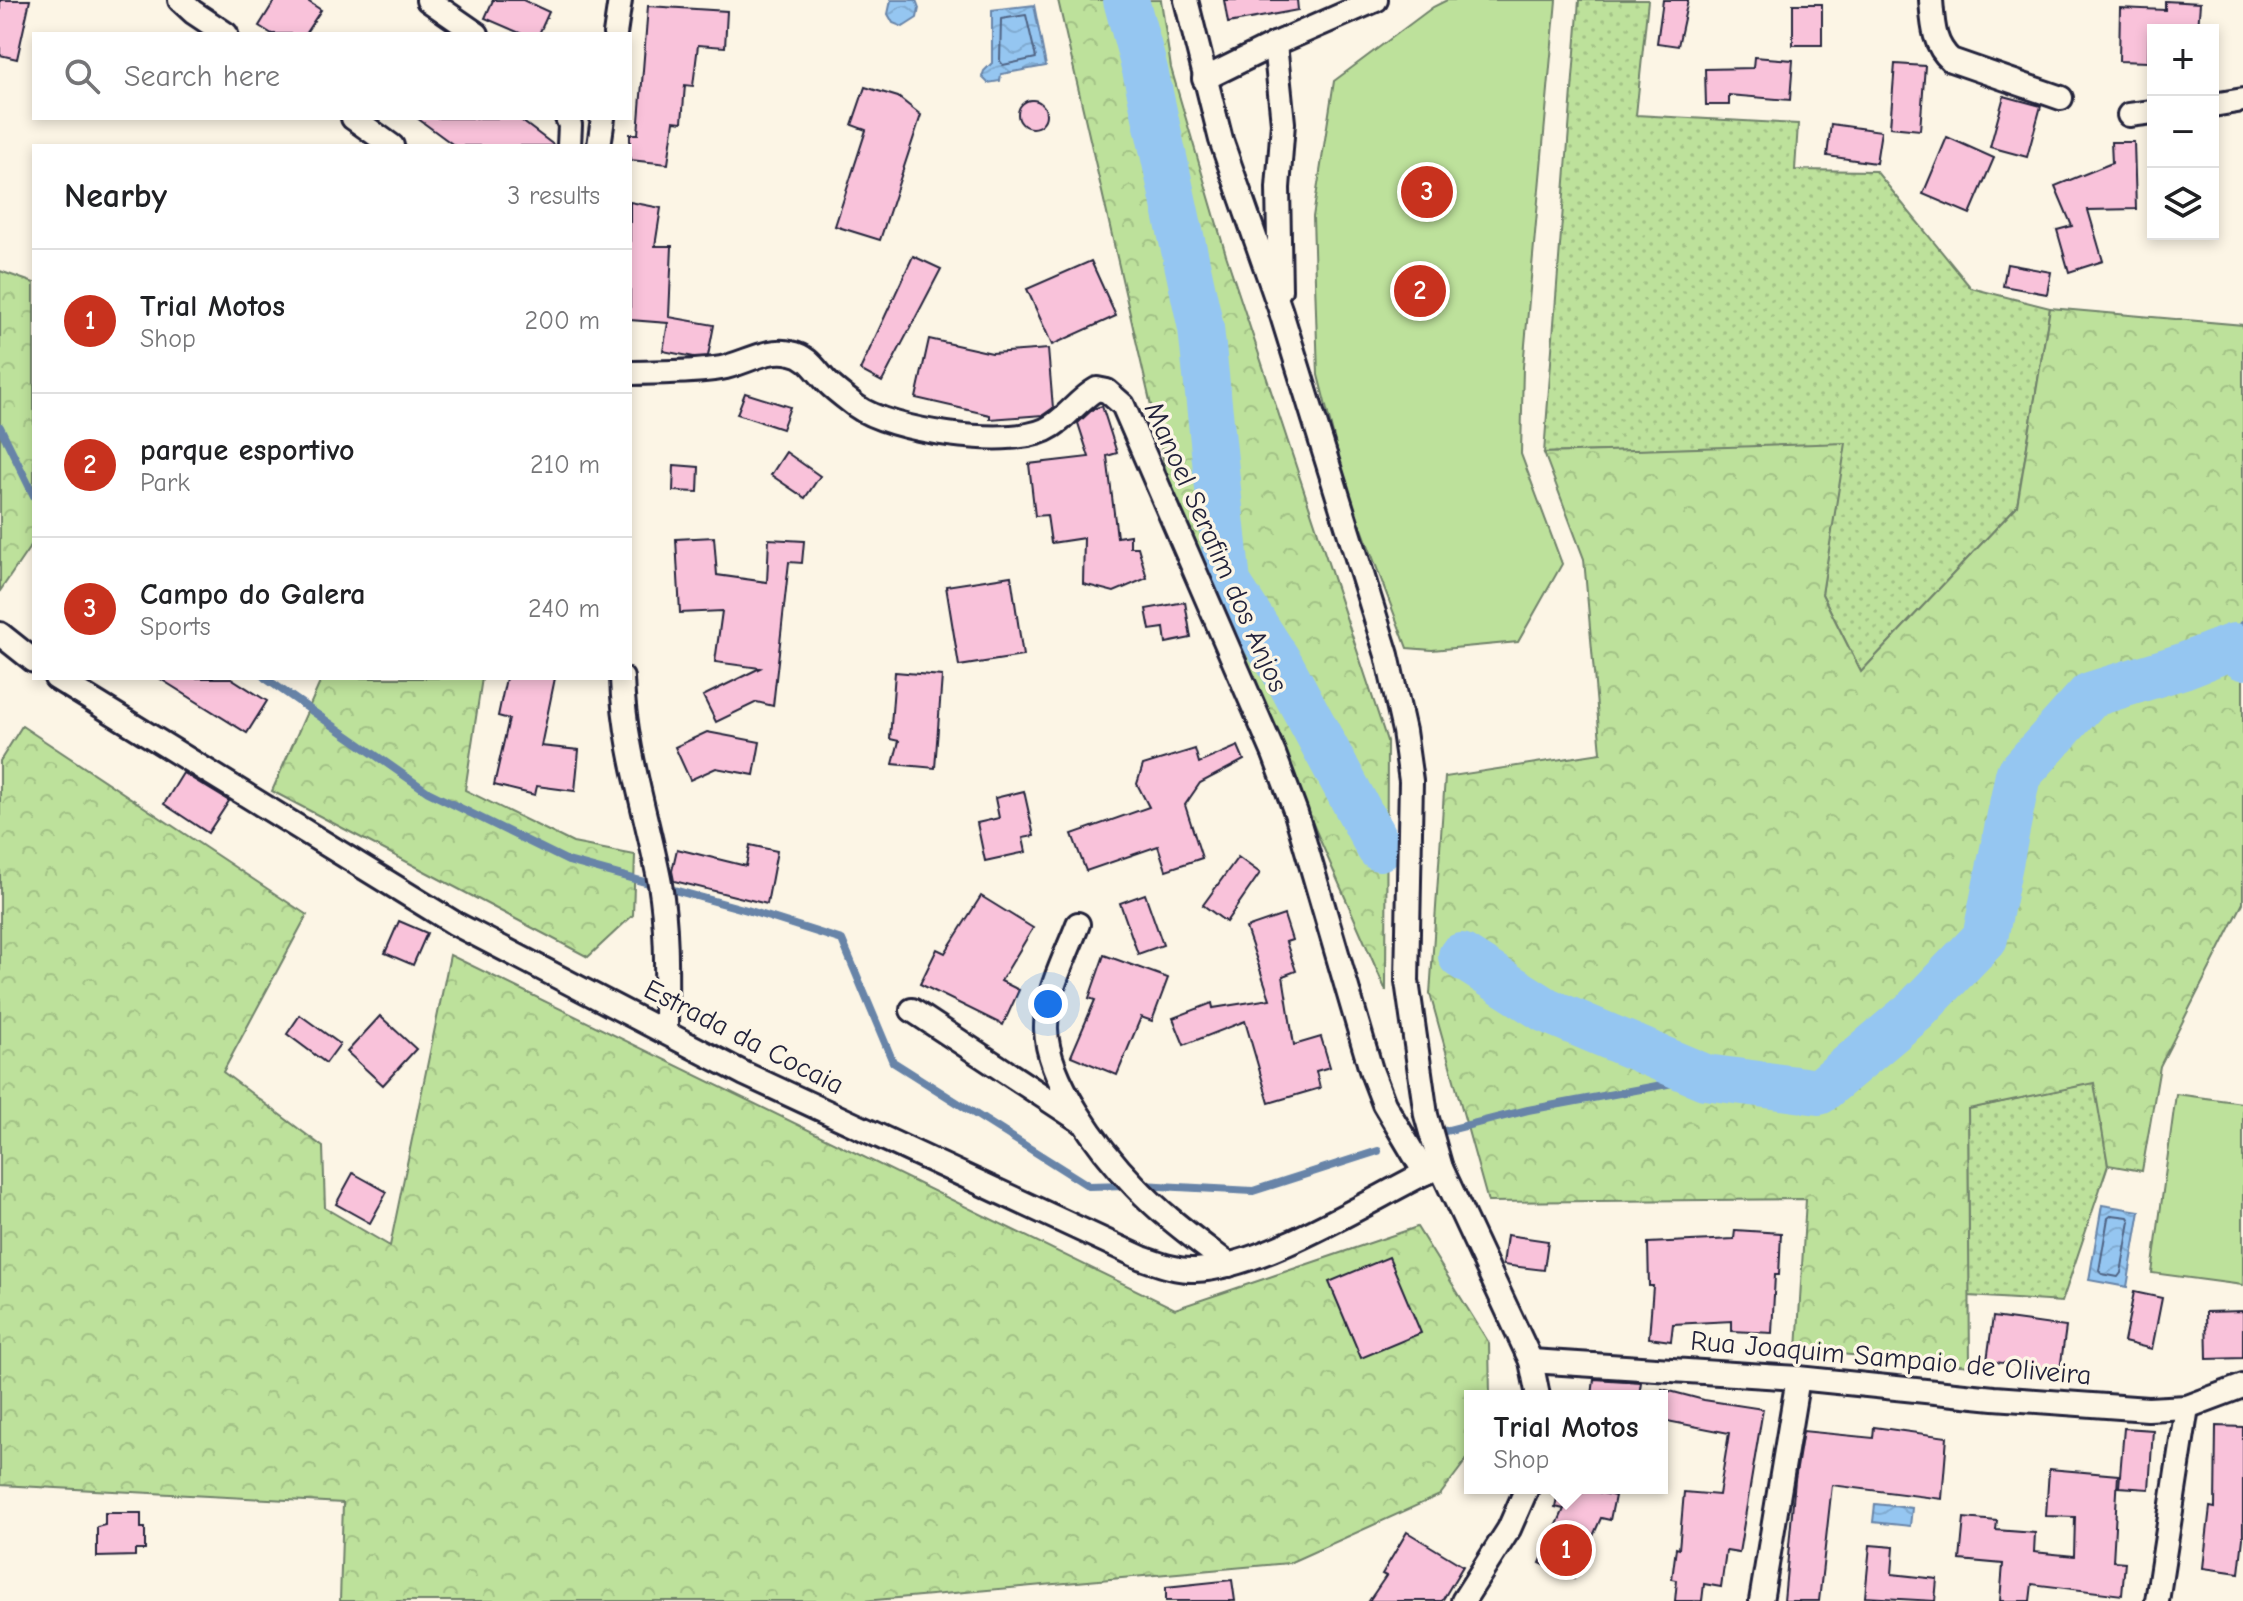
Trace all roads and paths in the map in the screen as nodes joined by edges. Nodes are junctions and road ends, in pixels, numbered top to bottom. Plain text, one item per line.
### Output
1 (180, 0) edge
2 (428, 0) edge
3 (620, 0) edge
4 (1186, 0) edge
5 (1376, 0) edge
6 (1931, 0) edge
7 (455, 8) edge
8 (223, 32) edge
9 (475, 32) edge
10 (615, 32) edge
11 (1275, 44) junction
12 (1204, 79) junction
13 (2061, 98) dead end
14 (2243, 100) edge
15 (2219, 104) edge
16 (2147, 113) edge
17 (2129, 115) dead end
18 (356, 120) edge
19 (568, 120) edge
20 (603, 120) edge
21 (389, 144) edge
22 (569, 144) edge
23 (599, 144) edge
24 (1280, 309) junction
25 (632, 373) edge
26 (0, 634) edge
27 (32, 659) edge
28 (59, 680) edge
29 (622, 680) edge
30 (1078, 924) dead end
31 (912, 1010) dead end
32 (666, 1032) junction
33 (1084, 1123) junction
34 (1433, 1170) junction
35 (1229, 1265) junction
36 (1531, 1361) junction
37 (1798, 1378) junction
38 (2243, 1386) edge
39 (1537, 1390) edge
40 (2187, 1407) junction
41 (1524, 1494) edge
42 (1463, 1601) edge
43 (1761, 1601) edge
44 (2157, 1601) edge

1 - 8 street
2 - 7 street
3 - 10 street
4 - 12 street
5 - 11 street
6 - 13 street
7 - 9 street
11 - 12 street
11 - 24 street
12 - 24 street
14 - 15 street
16 - 17 street
18 - 21 street
19 - 22 street
20 - 23 street
24 - 34 street
25 - 34 street, Manoel Serafim dos Anjos
26 - 27 street
28 - 32 street, Estrada da Cocaia
29 - 32 street
30 - 33 street
31 - 33 street
32 - 35 street, Estrada da Cocaia
33 - 35 street
34 - 35 street, Estrada da Cocaia
34 - 36 street
36 - 37 street, Rua Joaquim Sampaio de Oliveira
36 - 39 street
37 - 40 street, Rua Joaquim Sampaio de Oliveira
37 - 43 street
38 - 40 street, Rua Joaquim Sampaio de Oliveira
40 - 44 street
41 - 42 street

